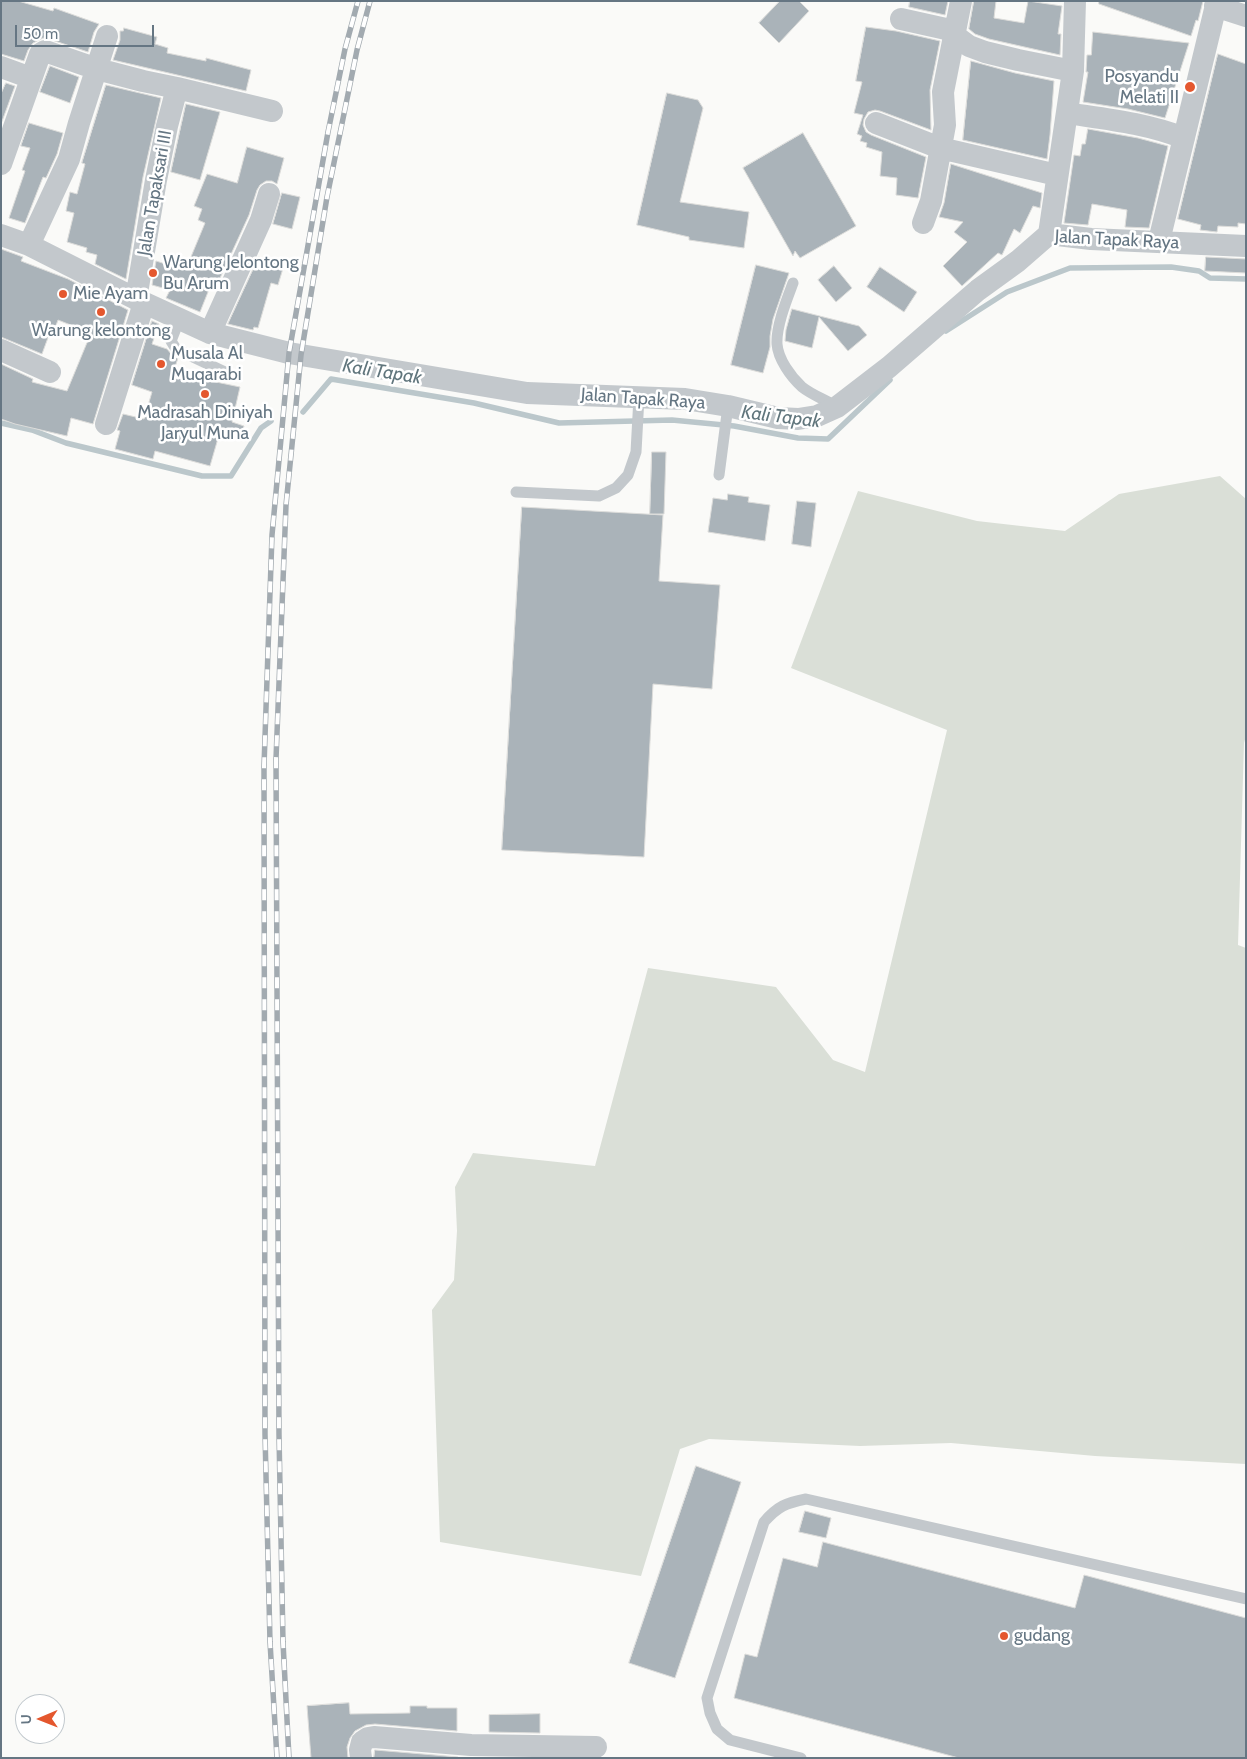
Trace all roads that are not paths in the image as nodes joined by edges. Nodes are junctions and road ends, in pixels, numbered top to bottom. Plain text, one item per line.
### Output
1 (961, 1) edge
2 (1075, 1) edge
3 (1216, 4) edge
4 (1246, 16) edge
5 (901, 19) dead end
6 (107, 36) dead end
7 (955, 36) junction
8 (1, 67) edge
9 (97, 69) junction
10 (1072, 71) junction
11 (31, 78) junction
12 (177, 88) junction
13 (272, 111) dead end
14 (1066, 114) junction
15 (876, 123) dead end
16 (1184, 138) junction
17 (940, 148) junction
18 (1, 164) edge
19 (1058, 175) junction
20 (269, 194) dead end
21 (923, 223) dead end
22 (1049, 234) junction
23 (1, 235) edge
24 (1160, 241) junction
25 (29, 245) junction
26 (1246, 246) edge
27 (793, 283) dead end
28 (140, 301) junction
29 (180, 318) junction
30 (210, 333) junction
31 (1, 350) edge
32 (50, 372) dead end
33 (227, 373) dead end
34 (639, 401) junction
35 (836, 407) junction
36 (727, 411) junction
37 (106, 424) dead end
38 (719, 475) dead end
39 (516, 492) dead end
40 (1246, 1600) edge
41 (596, 1747) dead end
42 (361, 1758) edge
43 (801, 1758) edge

1 - 7 street
2 - 10 street
3 - 4 street
3 - 16 street
5 - 7 street
6 - 9 street
7 - 10 street
7 - 17 street
8 - 11 street
9 - 11 street
9 - 12 street
9 - 25 street
10 - 14 street
11 - 18 street
12 - 13 street
12 - 28 street, Jalan Tapaksari III
14 - 16 street
14 - 19 street
15 - 17 street
16 - 24 street
17 - 19 street
17 - 21 street
19 - 22 street
20 - 30 street
22 - 24 street, Jalan Tapak Raya
22 - 35 street, Jalan Tapak Raya
23 - 25 street, Jalan Tapak Raya
24 - 26 street, Jalan Tapak Raya
25 - 28 street, Jalan Tapak Raya
27 - 35 lane
28 - 29 street, Jalan Tapak Raya
28 - 37 street, Jalan Tapaksari III
29 - 30 street, Jalan Tapak Raya
29 - 33 lane
30 - 34 street, Jalan Tapak Raya
31 - 32 street
34 - 36 street, Jalan Tapak Raya
34 - 39 lane
35 - 36 street, Jalan Tapak Raya
36 - 38 lane
40 - 43 lane
41 - 42 street

